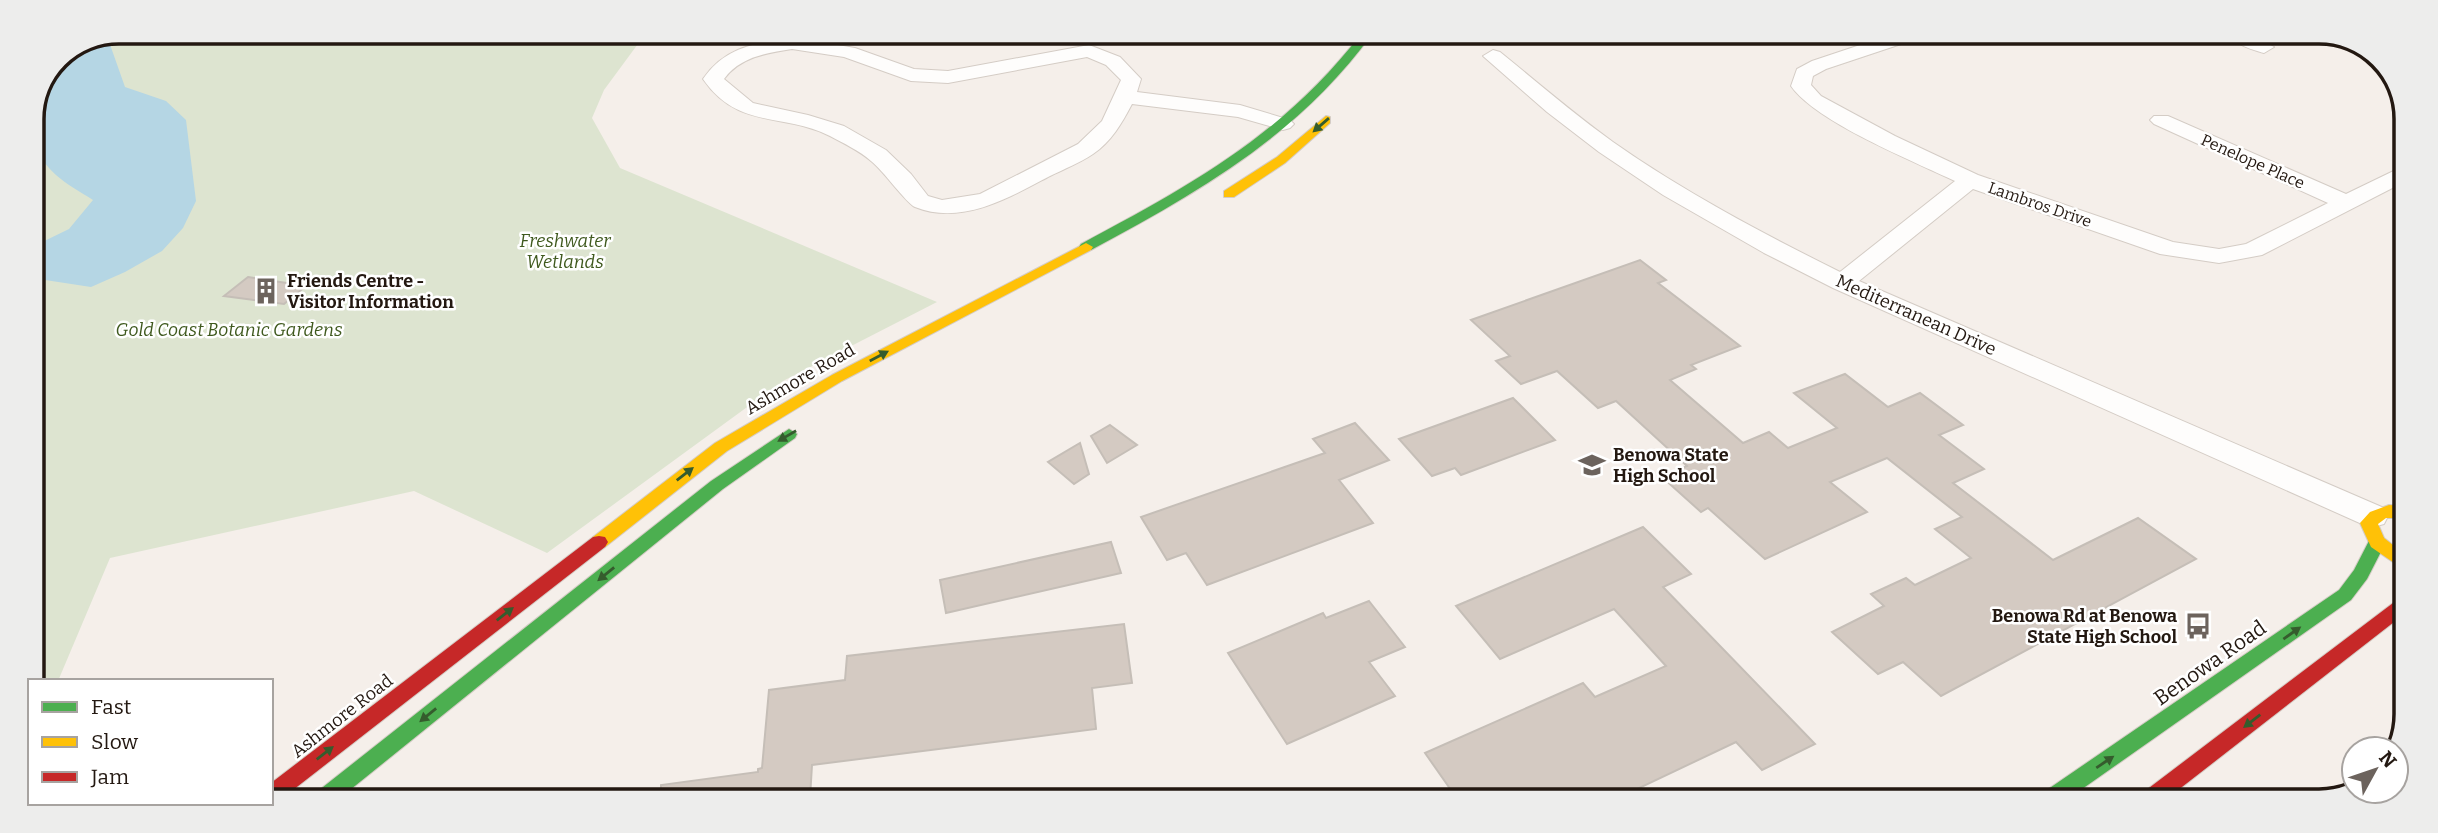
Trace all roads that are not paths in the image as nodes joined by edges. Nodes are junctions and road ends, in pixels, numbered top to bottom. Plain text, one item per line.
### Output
1 (786, 44) edge
2 (798, 44) edge
3 (1360, 44) edge
4 (1882, 44) edge
5 (2257, 44) edge
6 (2264, 47) dead end
7 (1493, 56) dead end
8 (1125, 97) junction
9 (1335, 113) dead end
10 (2161, 120) dead end
11 (1283, 124) junction
12 (2394, 178) edge
13 (1970, 180) junction
14 (2344, 201) junction
15 (1216, 202) dead end
16 (1842, 283) junction
17 (804, 426) dead end
18 (2394, 512) edge
19 (2373, 516) junction
20 (2377, 542) junction
21 (2394, 555) edge
22 (2394, 612) edge
23 (279, 789) edge
24 (335, 789) edge
25 (2066, 789) edge
26 (2164, 789) edge

1 - 8 street
2 - 8 street
3 - 11 main road, Ashmore Road
4 - 13 street, Lambros Drive
5 - 6 street
7 - 16 street, Mediterranean Drive
8 - 11 street
9 -> 15 main road
10 - 14 street, Penelope Place
23 -> 11 main road, Ashmore Road
12 - 14 street, Lambros Drive
13 - 14 street, Lambros Drive
13 - 16 street
16 - 19 street, Mediterranean Drive
17 -> 24 main road
18 - 19 main road
19 - 20 main road
20 - 21 main road
25 -> 20 main road, Benowa Road
22 -> 26 main road

